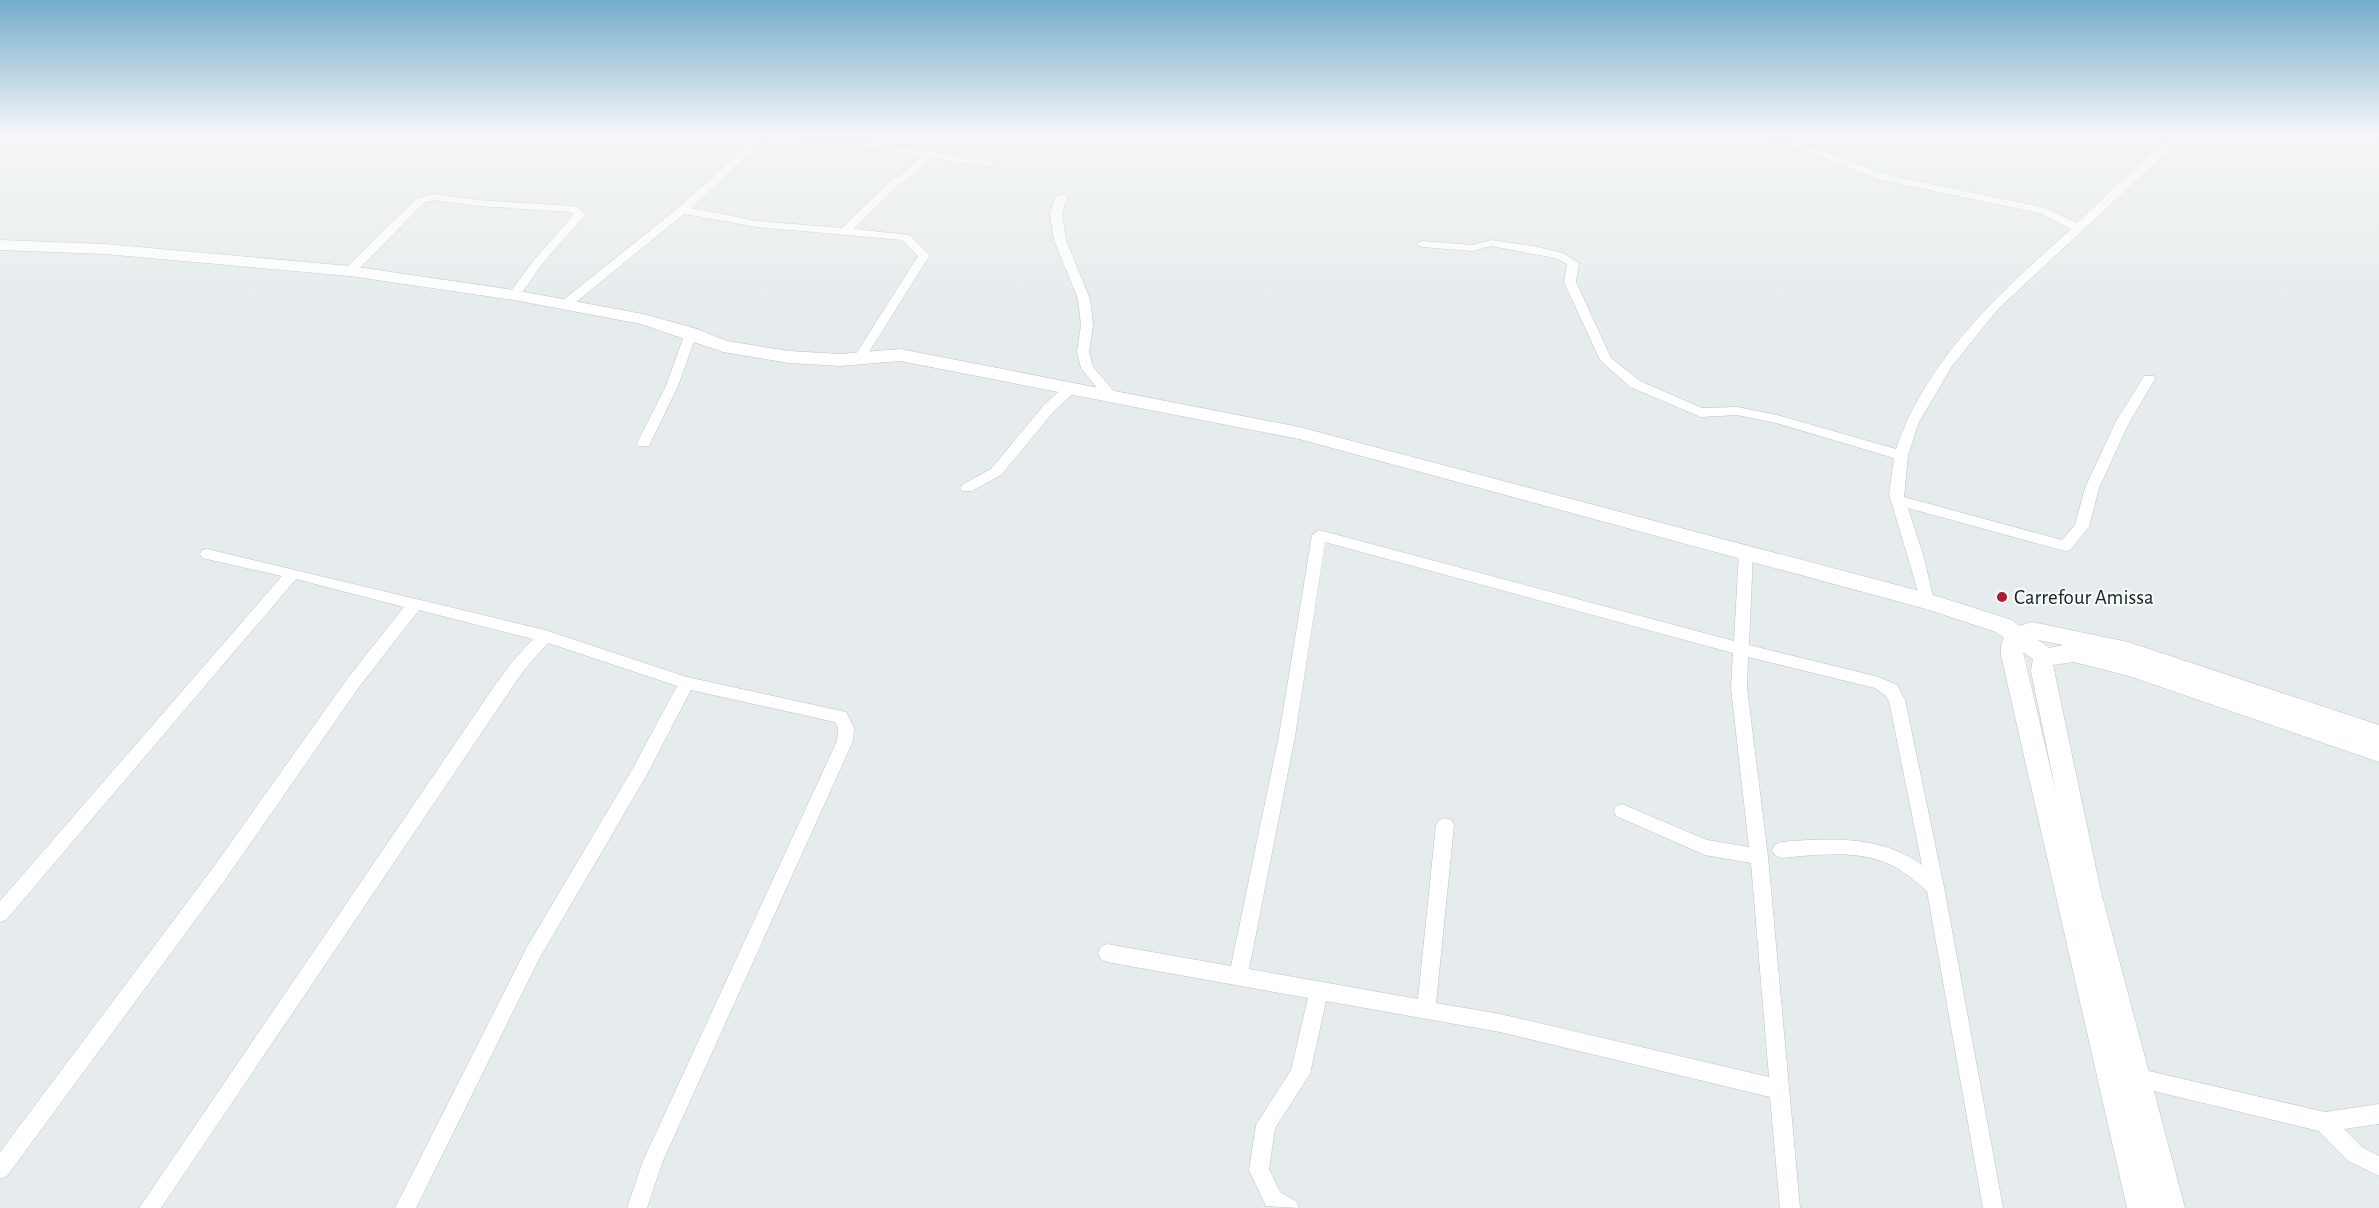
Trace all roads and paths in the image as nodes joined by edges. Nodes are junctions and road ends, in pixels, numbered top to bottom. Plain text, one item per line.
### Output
1 (704, 190) edge
2 (887, 190) edge
3 (1946, 190) edge
4 (2120, 190) edge
5 (1060, 197) dead end
6 (682, 210) junction
7 (2079, 229) junction
8 (846, 231) junction
9 (1422, 244) dead end
10 (0, 245) edge
11 (350, 271) junction
12 (514, 295) junction
13 (566, 304) junction
14 (691, 333) junction
15 (860, 357) junction
16 (2149, 379) dead end
17 (1071, 388) junction
18 (1110, 395) junction
19 (644, 443) dead end
20 (1901, 455) junction
21 (967, 489) dead end
22 (1898, 500) junction
23 (1746, 553) junction
24 (207, 554) dead end
25 (293, 573) junction
26 (1927, 601) junction
27 (415, 604) junction
28 (2018, 634) junction
29 (545, 636) junction
30 (1740, 649) junction
31 (2046, 657) junction
32 (687, 683) junction
33 (2379, 734) edge
34 (2379, 752) edge
35 (1622, 811) dead end
36 (1445, 825) dead end
37 (1781, 850) dead end
38 (1759, 857) junction
39 (1935, 887) junction
40 (0, 914) edge
41 (1107, 953) dead end
42 (1238, 976) junction
43 (1319, 991) junction
44 (1426, 1010) junction
45 (2136, 1078) junction
46 (1780, 1089) junction
47 (2379, 1114) edge
48 (2325, 1122) junction
49 (1, 1166) edge
50 (2379, 1166) edge
51 (149, 1208) edge
52 (405, 1208) edge
53 (637, 1208) edge
54 (1289, 1208) edge
55 (1790, 1208) edge
56 (1993, 1208) edge
57 (2142, 1208) edge
58 (2170, 1208) edge

1 - 6 street
2 - 8 street
3 - 7 street
4 - 7 street
5 - 18 street
6 - 8 street
6 - 13 street
7 - 20 street
8 - 15 street
9 - 20 street
10 - 11 street
11 - 12 street
11 - 12 street
12 - 13 street
13 - 14 street
14 - 15 street
14 - 19 street
15 - 17 street
16 - 22 street
17 - 18 street
17 - 21 street
18 - 23 street
20 - 22 street
22 - 26 street
23 - 26 street
23 - 30 street
24 - 25 street
25 - 27 street
25 - 40 street
26 - 28 street
27 - 29 street
27 - 49 street
28 - 31 street
28 - 33 street
28 - 57 street
29 - 32 street
29 - 51 street
30 - 38 street
30 - 39 street
30 - 42 street
31 - 34 street
31 - 45 street
32 - 52 street
32 - 53 street
35 - 38 street
36 - 44 street
37 - 39 street
38 - 46 street
39 - 56 street
41 - 42 street
42 - 43 street
43 - 44 street
43 - 54 street
44 - 46 street
45 - 48 street
45 - 58 street
46 - 55 street
47 - 48 street
48 - 50 street

